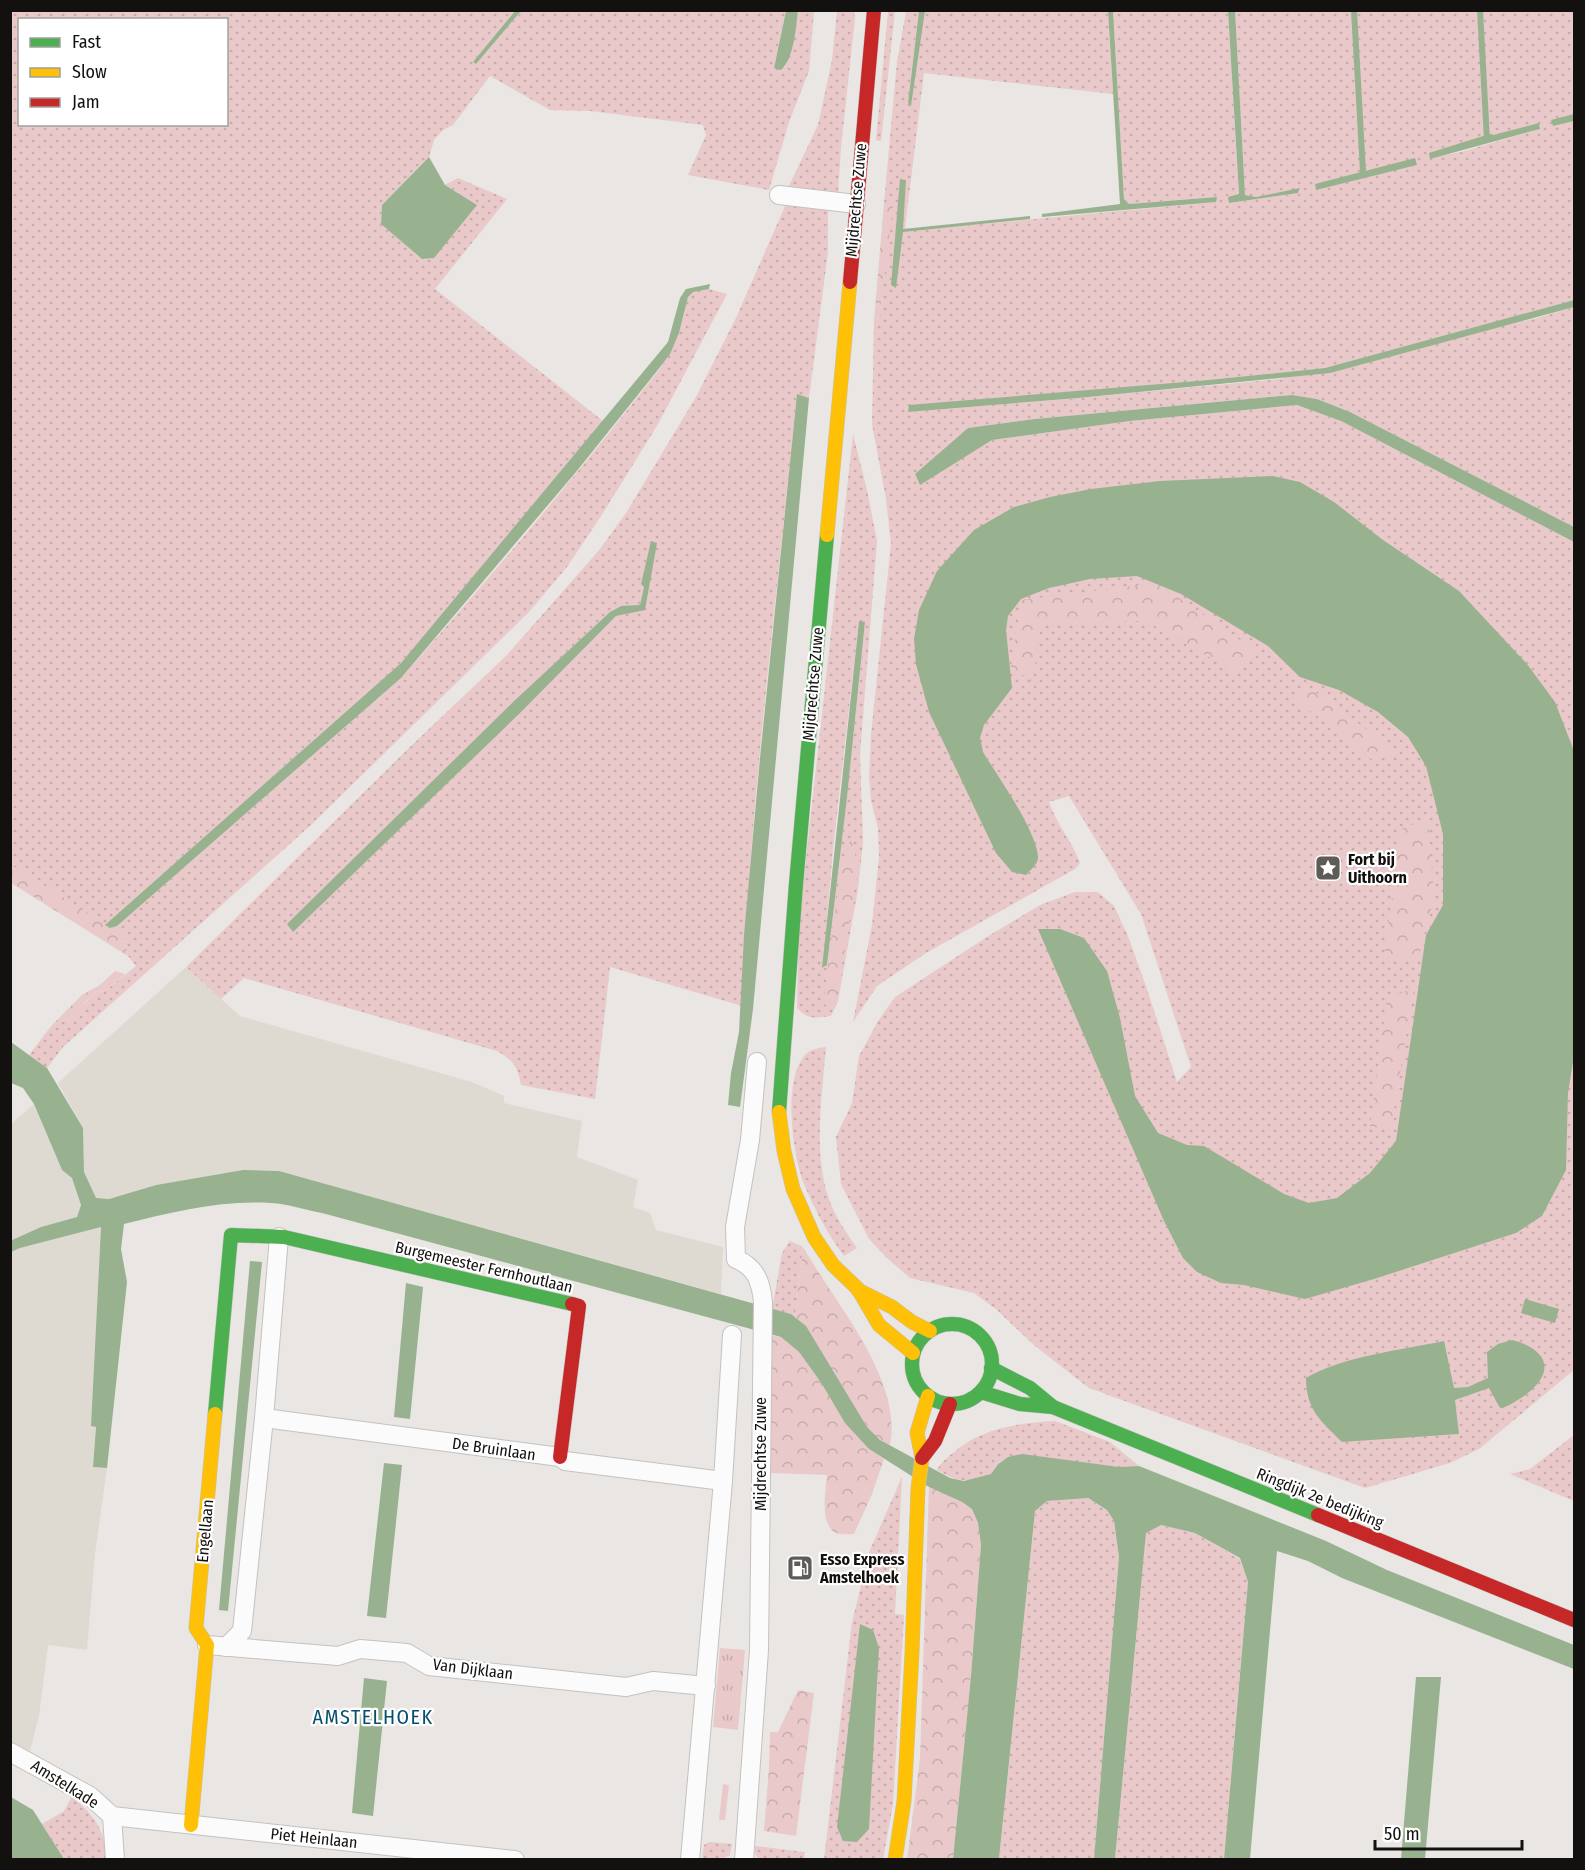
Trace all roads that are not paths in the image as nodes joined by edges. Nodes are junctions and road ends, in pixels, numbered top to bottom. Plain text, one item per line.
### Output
1 (864, 10) edge
2 (874, 10) edge
3 (868, 58) junction
4 (778, 195) dead end
5 (856, 204) junction
6 (757, 1062) dead end
7 (231, 1235) joint
8 (279, 1237) junction
9 (858, 1289) junction
10 (930, 1331) junction
11 (732, 1335) dead end
12 (913, 1353) junction
13 (991, 1368) junction
14 (981, 1392) junction
15 (928, 1396) junction
16 (950, 1404) junction
17 (1053, 1407) junction
18 (264, 1418) junction
19 (560, 1457) junction
20 (922, 1458) junction
21 (723, 1481) junction
22 (1575, 1620) edge
23 (207, 1645) junction
24 (226, 1647) junction
25 (706, 1686) junction
26 (10, 1752) edge
27 (112, 1816) junction
28 (191, 1825) junction
29 (465, 1857) edge
30 (115, 1860) edge
31 (515, 1860) edge
32 (690, 1860) edge
33 (744, 1860) edge
34 (895, 1860) edge

1 - 3 street, Mijdrechtse Zuwe
2 - 3 street, Mijdrechtse Zuwe
3 - 5 street, Mijdrechtse Zuwe
4 - 5 street
5 - 9 street, Mijdrechtse Zuwe
6 - 33 street, Mijdrechtse Zuwe
7 - 8 street, Burgemeester Fernhoutlaan
7 - 23 street, Engellaan
8 - 18 street
8 - 19 street, Burgemeester Fernhoutlaan
9 - 10 street, Mijdrechtse Zuwe
9 - 12 street, Mijdrechtse Zuwe
10 - 12 street
10 - 13 street
11 - 21 street, Mijdrechtse Zuwe
12 - 15 street
13 - 14 street
13 - 17 street, Ringdijk 2e bedijking
14 - 16 street
14 - 17 street, Ringdijk 2e bedijking
15 - 16 street
15 - 20 street
16 - 20 street
17 - 22 street, Ringdijk 2e bedijking
18 - 19 street, De Bruinlaan
18 - 24 street
19 - 21 street, De Bruinlaan
20 - 34 street
21 - 25 street, Mijdrechtse Zuwe
23 - 24 street, Van Dijklaan
23 - 28 street, Engellaan
24 - 25 street, Van Dijklaan
25 - 32 street, Mijdrechtse Zuwe
26 - 27 street, Amstelkade
27 - 28 street, Piet Heinlaan
27 - 30 street, Amstelkade
28 - 29 street, Piet Heinlaan
29 - 31 street, Piet Heinlaan

